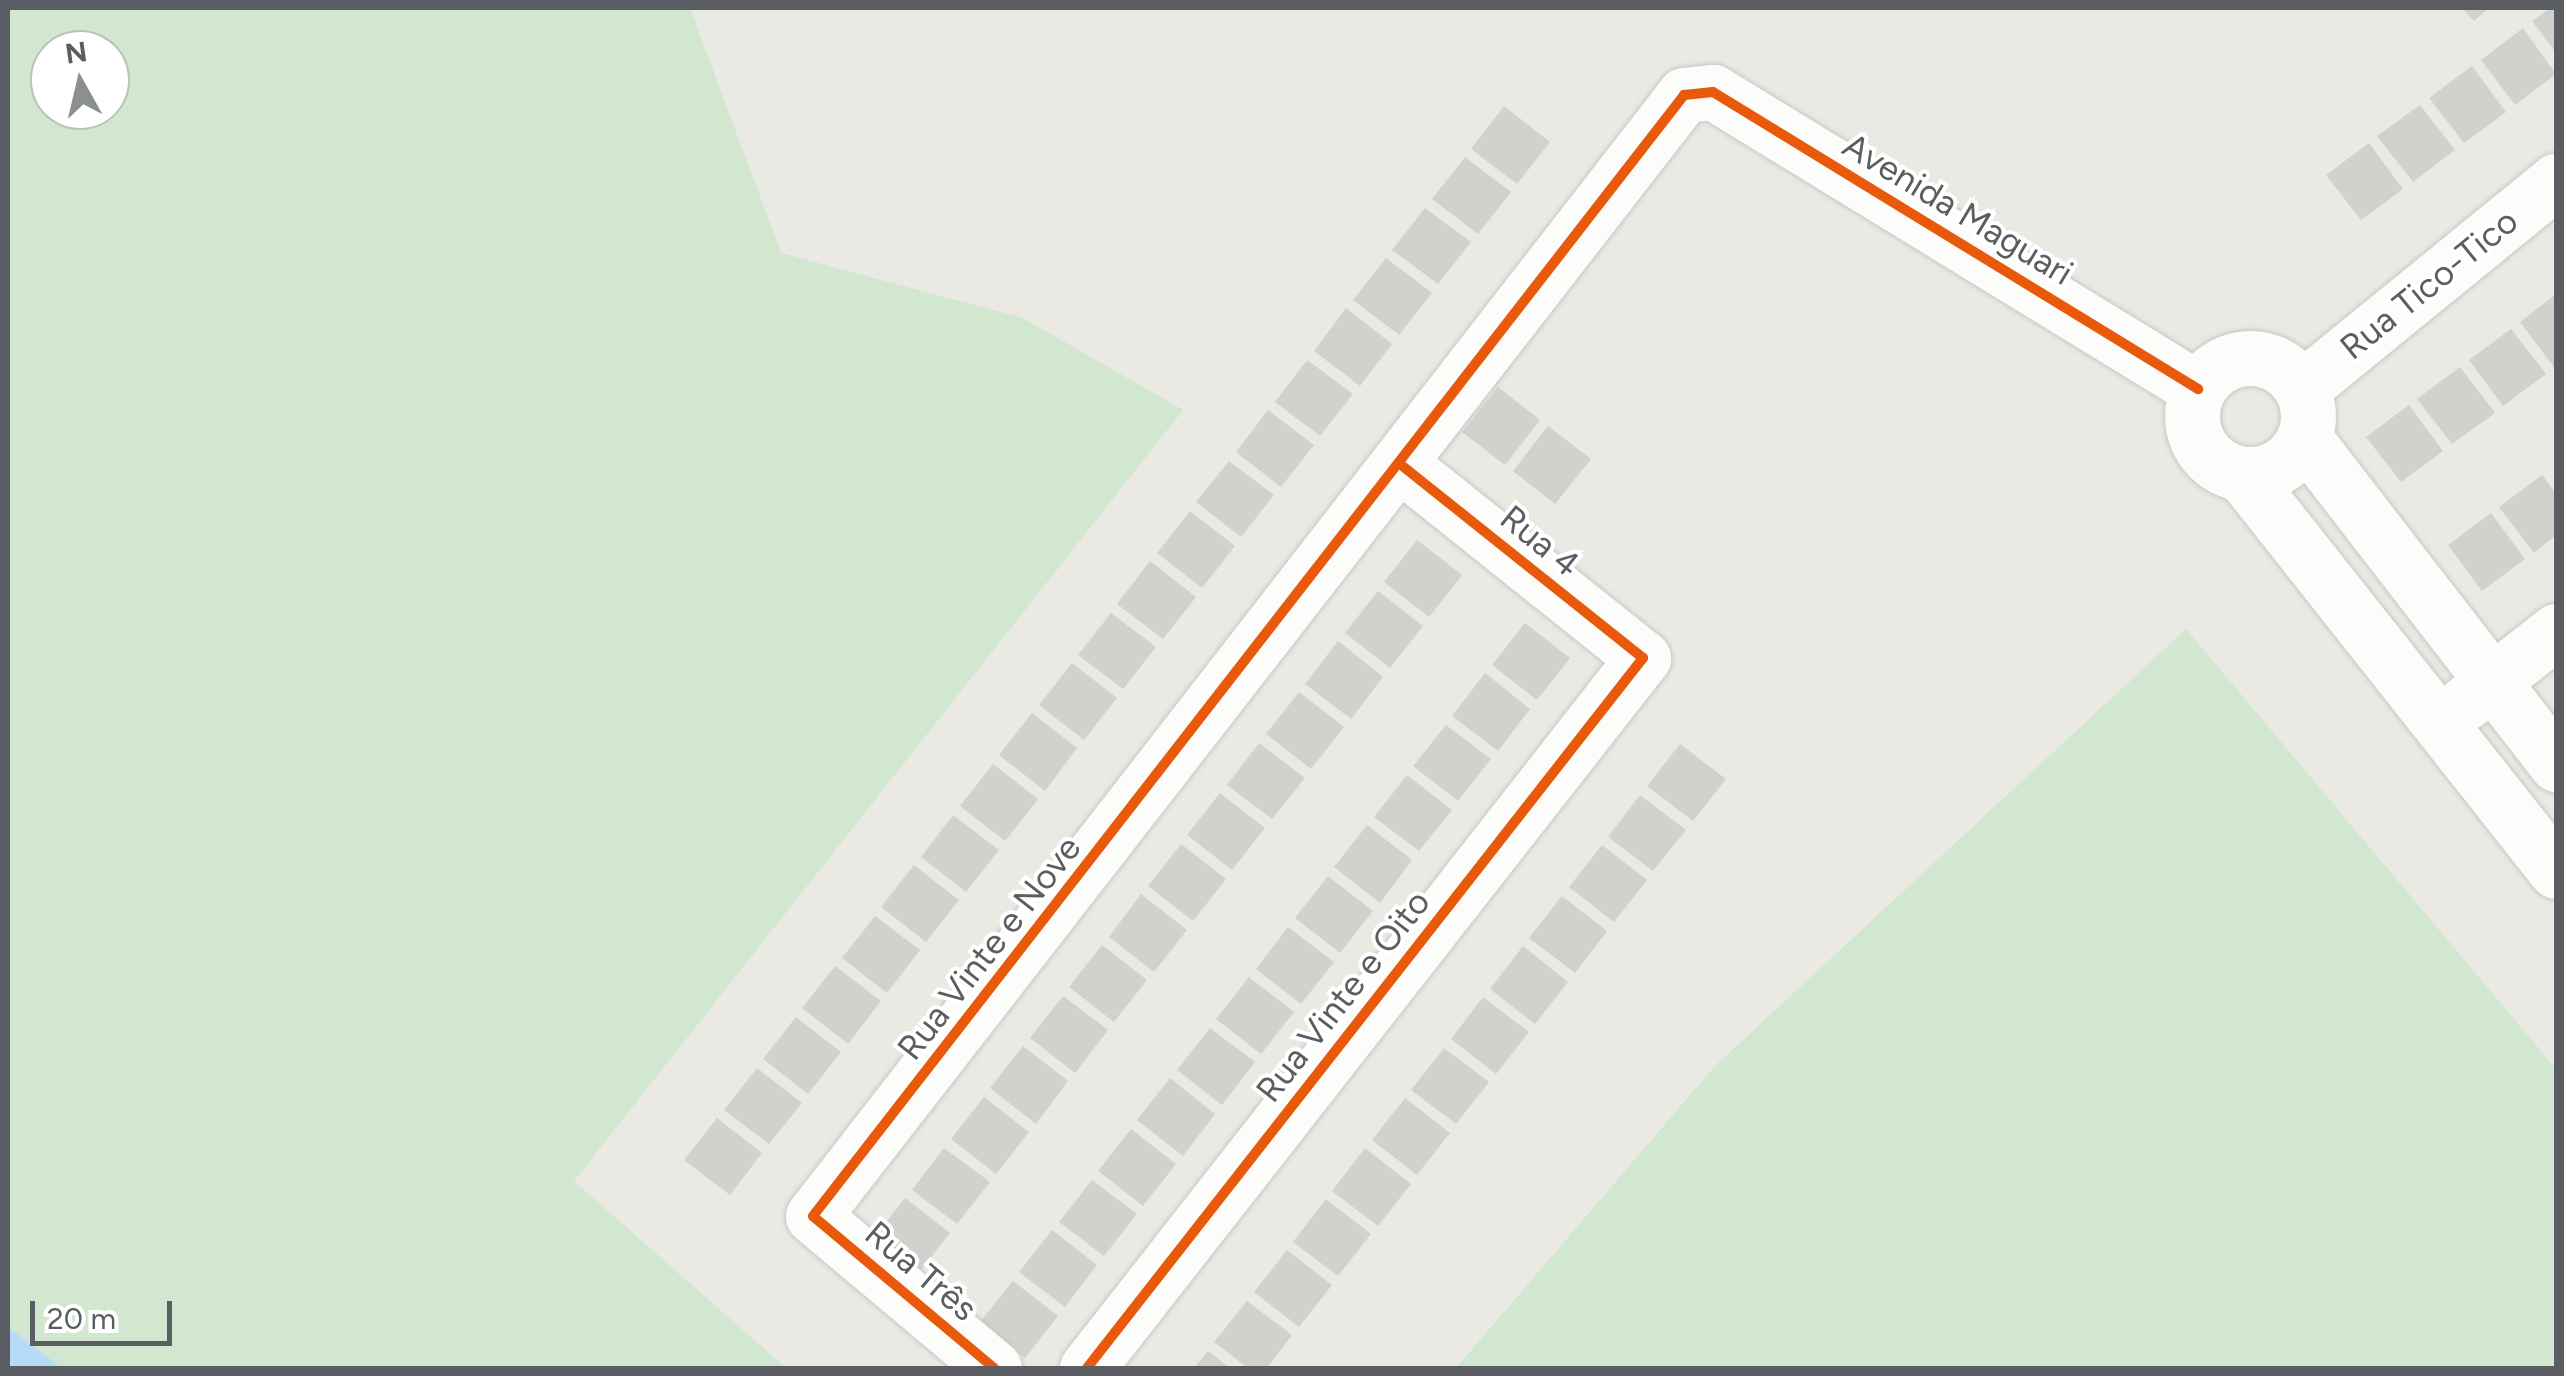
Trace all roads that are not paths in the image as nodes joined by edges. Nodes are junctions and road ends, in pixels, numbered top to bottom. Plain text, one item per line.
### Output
1 (1684, 96) joint
2 (2556, 181) edge
3 (2198, 389) junction
4 (2303, 414) junction
5 (1404, 467) junction
6 (2242, 474) junction
7 (2556, 631) edge
8 (1643, 658) joint
9 (2493, 682) junction
10 (2442, 720) junction
11 (2556, 764) edge
12 (2556, 871) edge
13 (813, 1216) joint
14 (994, 1368) edge
15 (1087, 1368) edge

1 - 3 street, Avenida Maguari
1 - 5 street, Rua Vinte e Nove
2 - 4 street, Rua Tico-Tico
3 - 4 street
3 - 6 street
4 - 6 street
4 - 9 street
5 - 8 street, Rua 4
5 - 13 street, Rua Vinte e Nove
6 - 10 street
7 - 9 street
8 - 15 street, Rua Vinte e Oito
9 - 10 street
9 - 11 street
10 - 12 street
13 - 14 street, Rua Três

